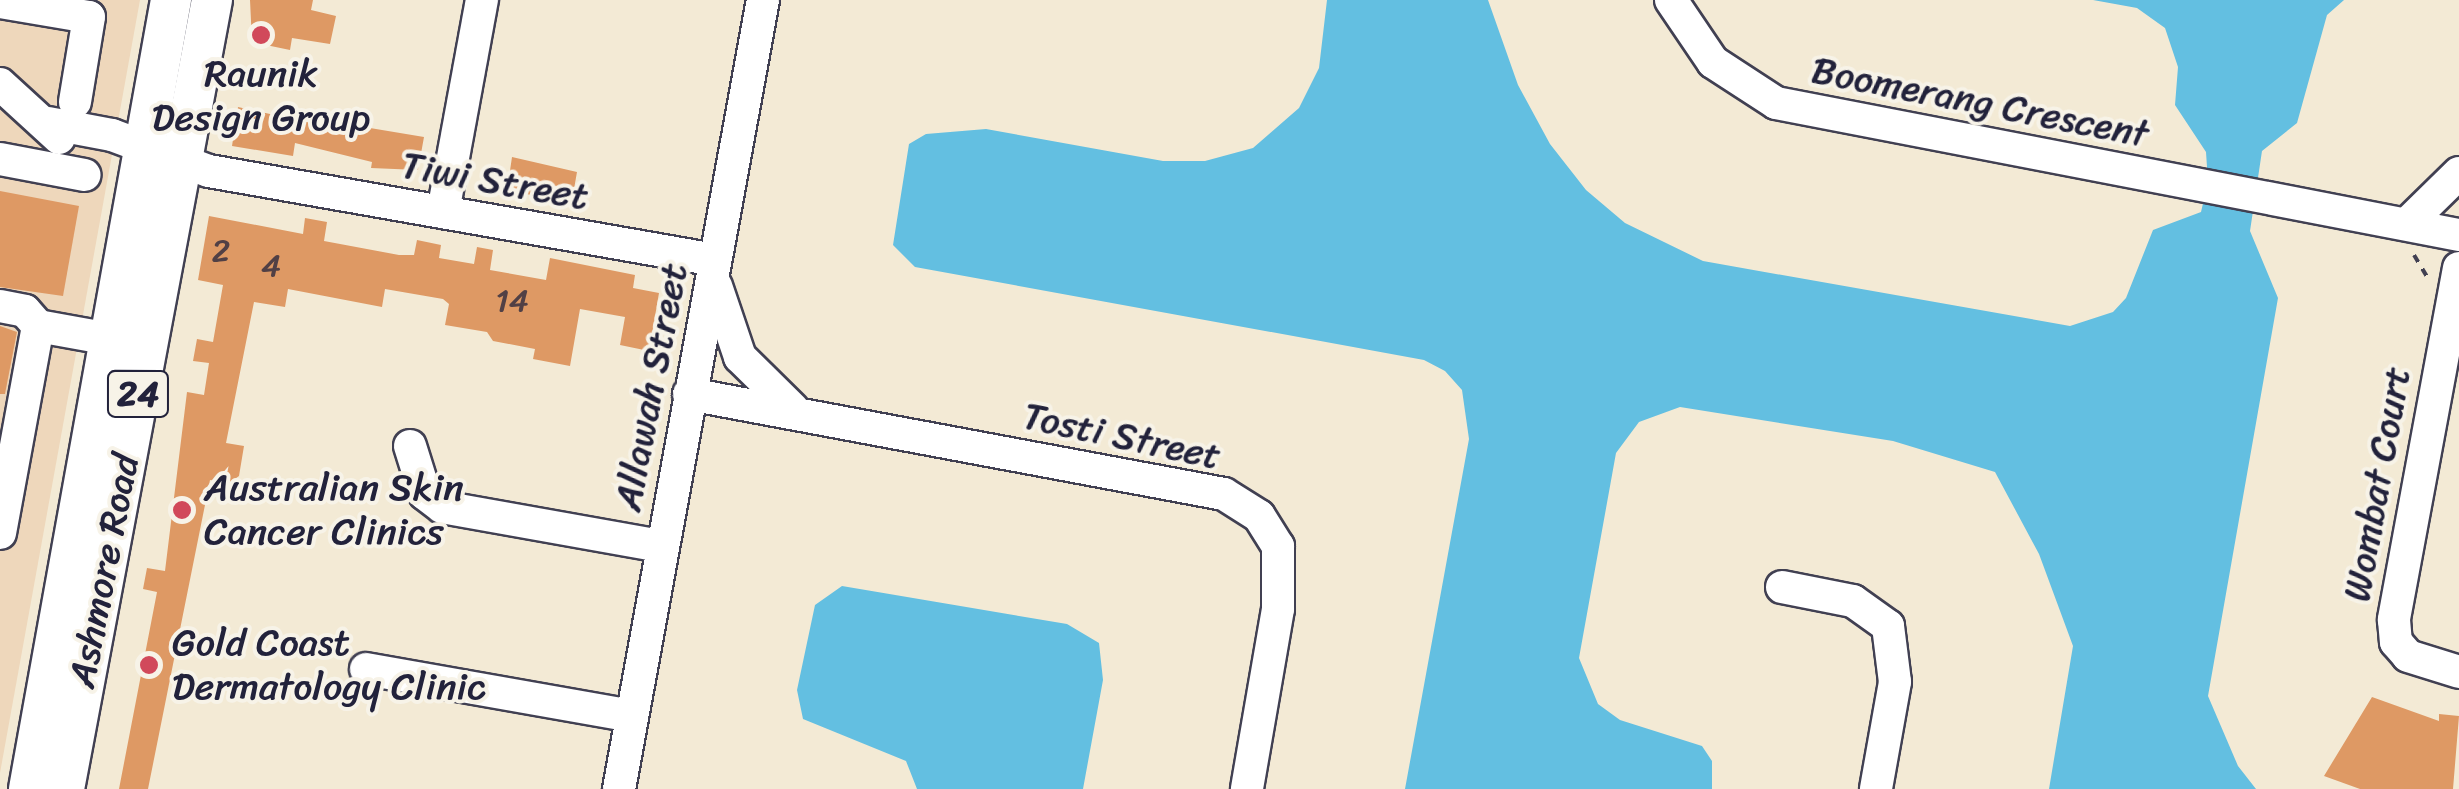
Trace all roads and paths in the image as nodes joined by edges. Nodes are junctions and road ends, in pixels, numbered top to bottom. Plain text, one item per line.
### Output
1 (171, 0) edge
2 (212, 0) edge
3 (482, 0) edge
4 (780, 0) edge
5 (1671, 0) edge
6 (0, 2) edge
7 (760, 14) edge
8 (0, 84) edge
9 (74, 102) dead end
10 (144, 151) junction
11 (0, 159) edge
12 (182, 163) junction
13 (2459, 173) edge
14 (85, 175) dead end
15 (444, 212) junction
16 (2404, 235) junction
17 (2459, 235) edge
18 (714, 266) junction
19 (2459, 268) edge
20 (2430, 288) dead end
21 (0, 306) edge
22 (38, 326) junction
23 (110, 338) junction
24 (689, 394) junction
25 (799, 414) junction
26 (410, 446) dead end
27 (0, 533) edge
28 (662, 546) junction
29 (1782, 587) dead end
30 (366, 670) dead end
31 (2459, 672) edge
32 (632, 716) junction
33 (29, 789) edge
34 (64, 789) edge
35 (619, 789) edge
36 (1247, 789) edge
37 (1876, 789) edge

1 - 10 main road, Ashmore Road / 24
2 - 12 main road, Ashmore Road / 24
3 - 15 street
4 - 7 street
5 - 16 street, Boomerang Crescent
6 - 9 street
7 - 18 street, Allawah Street
8 - 10 street, Tiwi Street
10 - 12 street, Tiwi Street
10 - 23 main road, Ashmore Road / 24
11 - 14 street
12 - 15 street, Tiwi Street
12 - 34 main road, Ashmore Road / 24
13 - 16 street
15 - 18 street, Tiwi Street
16 - 17 street, Boomerang Crescent
16 - 20 path
18 - 24 street, Allawah Street
18 - 25 street
19 - 31 street, Wombat Court
21 - 22 street
22 - 23 street
22 - 27 street
23 - 33 main road, Ashmore Road / 24
24 - 25 street, Tosti Street
24 - 28 street, Allawah Street
25 - 36 street, Tosti Street
26 - 28 street
28 - 32 street, Allawah Street
29 - 37 street
30 - 32 street
32 - 35 street, Allawah Street

